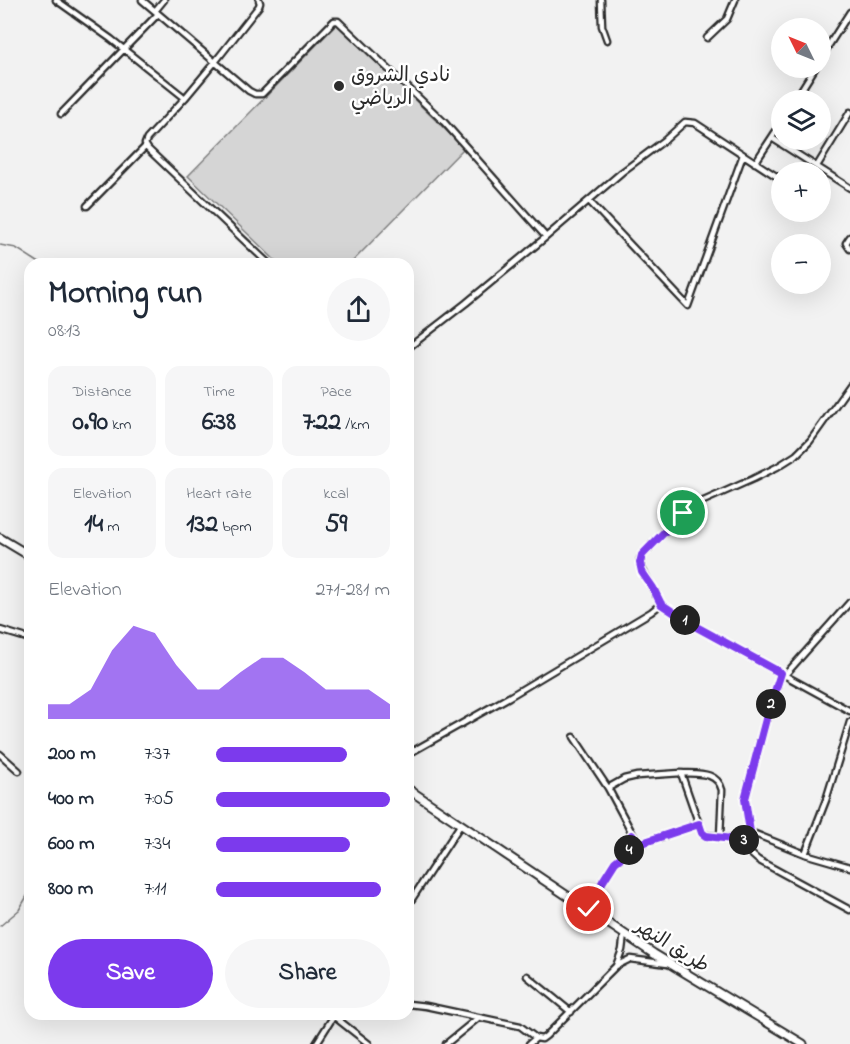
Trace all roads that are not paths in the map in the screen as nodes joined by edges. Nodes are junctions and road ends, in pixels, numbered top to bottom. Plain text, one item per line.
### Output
1 (56, 0) edge
2 (142, 0) edge
3 (164, 0) edge
4 (259, 0) edge
5 (601, 0) edge
6 (735, 0) edge
7 (850, 12) edge
8 (157, 13) junction
9 (707, 38) dead end
10 (607, 40) dead end
11 (831, 42) edge
12 (124, 50) junction
13 (216, 62) junction
14 (185, 98) junction
15 (850, 112) edge
16 (61, 114) dead end
17 (771, 139) edge
18 (146, 146) junction
19 (791, 150) edge
20 (743, 155) junction
21 (755, 162) junction
22 (811, 162) edge
23 (819, 162) edge
24 (771, 173) edge
25 (831, 175) edge
26 (850, 188) edge
27 (589, 201) junction
28 (87, 207) dead end
29 (546, 237) junction
30 (850, 237) edge
31 (850, 249) edge
32 (263, 258) edge
33 (414, 343) edge
34 (850, 385) edge
35 (0, 538) edge
36 (24, 552) edge
37 (850, 602) edge
38 (661, 604) junction
39 (1, 631) edge
40 (24, 637) edge
41 (783, 674) junction
42 (850, 711) edge
43 (850, 722) edge
44 (574, 737) dead end
45 (414, 751) edge
46 (0, 754) edge
47 (19, 771) dead end
48 (681, 773) junction
49 (608, 788) junction
50 (414, 793) edge
51 (461, 824) junction
52 (699, 824) junction
53 (750, 832) junction
54 (632, 835) junction
55 (720, 837) junction
56 (741, 840) junction
57 (806, 854) junction
58 (850, 867) edge
59 (414, 896) edge
60 (589, 909) junction
61 (850, 910) edge
62 (624, 934) junction
63 (673, 965) junction
64 (616, 966) junction
65 (527, 976) dead end
66 (414, 1005) edge
67 (571, 1012) junction
68 (478, 1018) junction
69 (332, 1020) edge
70 (340, 1020) edge
71 (536, 1038) junction
72 (316, 1044) edge
73 (369, 1044) edge
74 (446, 1044) edge
75 (529, 1044) edge
76 (803, 1044) edge

1 - 12 street
2 - 8 street
3 - 8 street
4 - 13 street
5 - 10 street
6 - 9 street
7 - 11 street
8 - 12 street
8 - 13 street
12 - 14 street
12 - 16 street
13 - 14 street
13 - 29 street
14 - 18 street
15 - 23 street
17 - 21 street
18 - 28 street
18 - 32 street
19 - 22 street
20 - 21 street
20 - 27 street
20 - 27 street
21 - 24 street
25 - 26 street
27 - 29 street
29 - 33 street
30 - 31 street
34 - 38 street
35 - 36 main road
37 - 41 street
38 - 41 street
38 - 45 street
39 - 40 street
41 - 42 street
41 - 53 street
43 - 57 street
44 - 49 street
46 - 47 street
48 - 49 street
48 - 52 street
48 - 55 street
49 - 54 street
50 - 51 main road, طريق النهر
51 - 59 street
51 - 60 main road, طريق النهر
52 - 54 street
52 - 55 street
53 - 56 street
53 - 57 street
54 - 60 street
55 - 56 street
56 - 61 street
57 - 58 street
60 - 62 main road, طريق النهر
62 - 63 main road, طريق النهر
62 - 64 street
63 - 64 street
63 - 76 main road, طريق النهر
64 - 67 street
65 - 67 street
66 - 68 street
67 - 71 street
68 - 71 street
68 - 74 street
69 - 72 street
70 - 73 street
71 - 75 street

